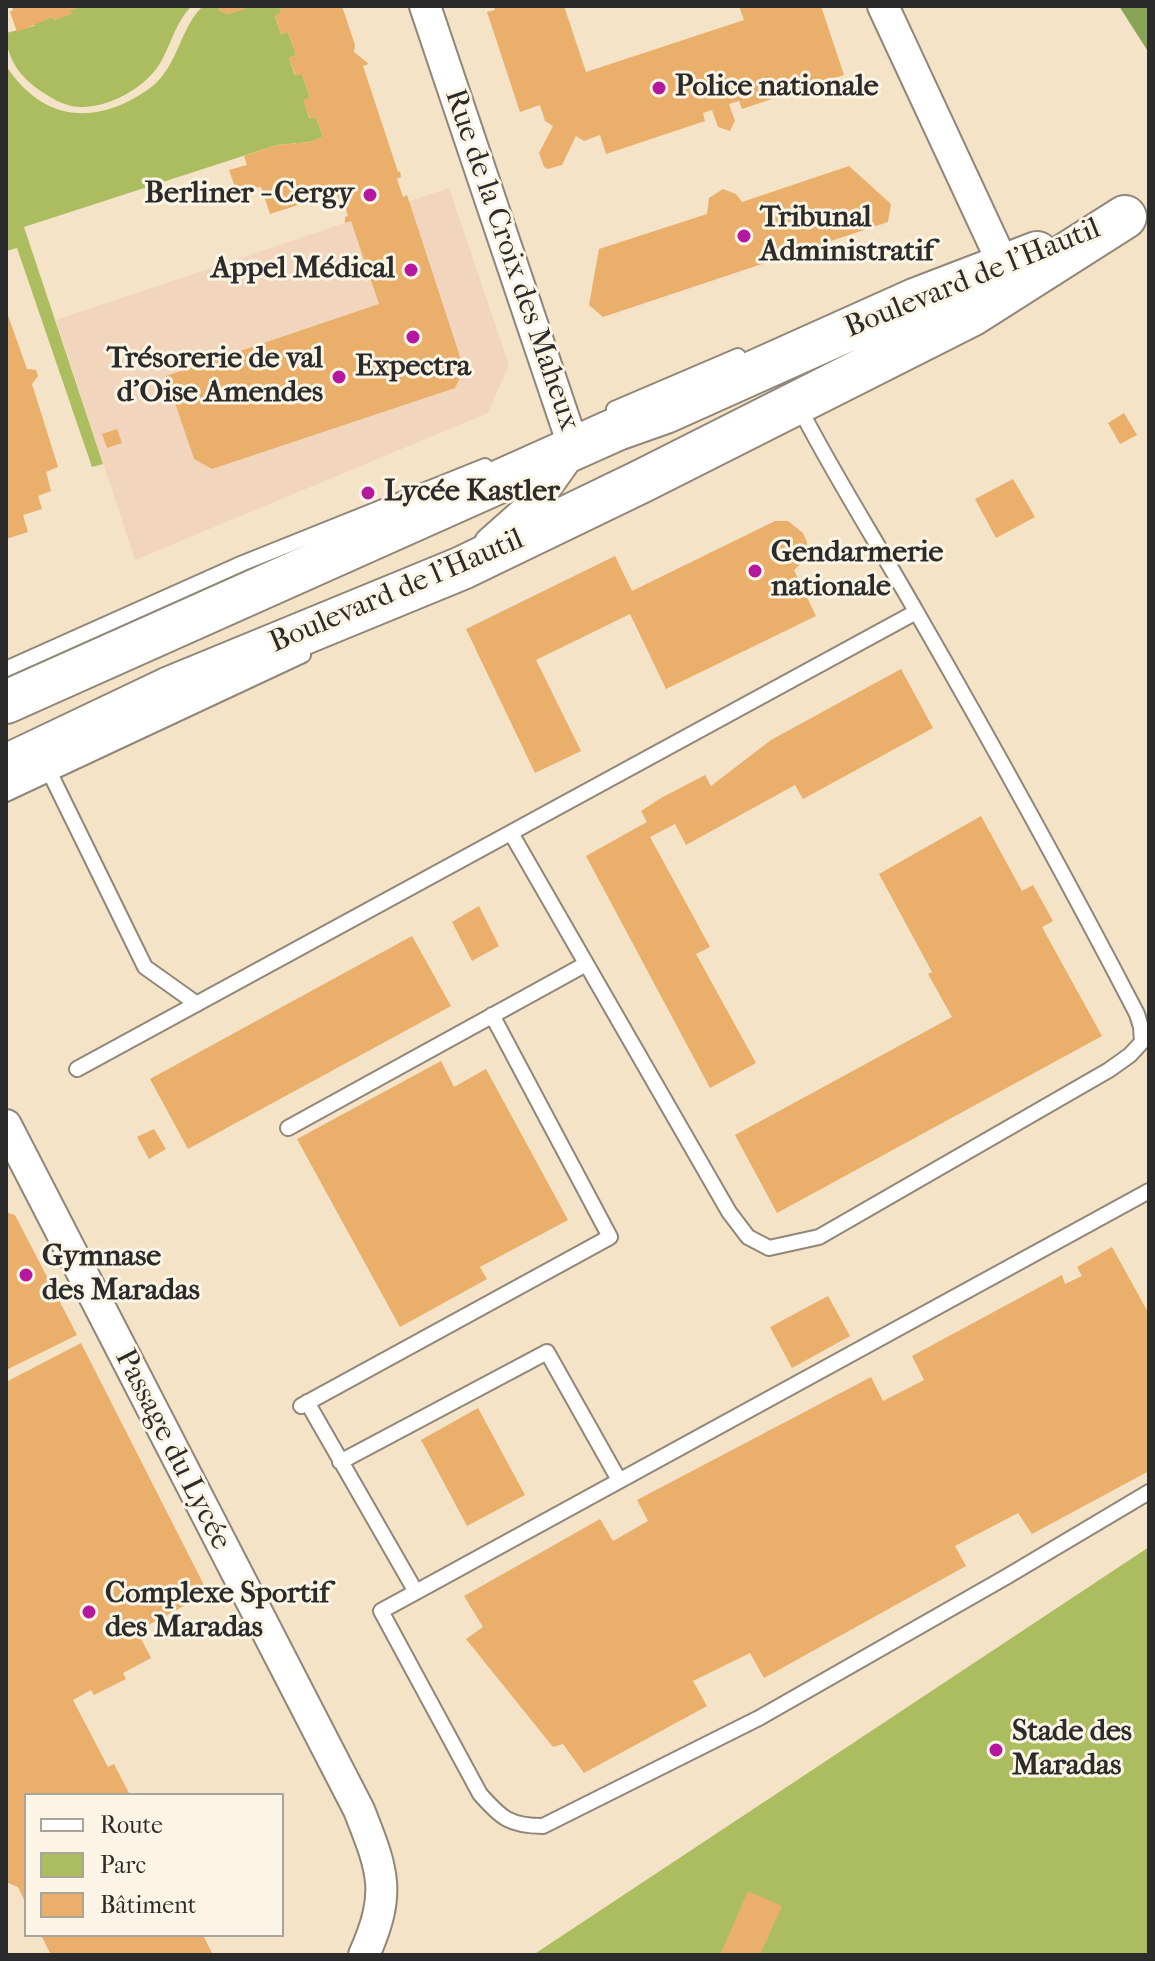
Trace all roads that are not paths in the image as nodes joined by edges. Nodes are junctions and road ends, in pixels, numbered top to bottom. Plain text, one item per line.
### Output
1 (425, 6) edge
2 (883, 6) edge
3 (1137, 212) edge
4 (1082, 229) dead end
5 (1039, 240) dead end
6 (999, 265) junction
7 (917, 299) junction
8 (752, 351) dead end
9 (797, 403) junction
10 (574, 430) junction
11 (501, 460) dead end
12 (462, 568) junction
13 (387, 598) junction
14 (916, 612) junction
15 (11, 693) edge
16 (32, 763) edge
17 (6, 794) edge
18 (511, 833) junction
19 (586, 964) junction
20 (197, 1004) junction
21 (492, 1015) junction
22 (1146, 1048) edge
23 (77, 1069) dead end
24 (6, 1125) edge
25 (288, 1128) dead end
26 (1149, 1191) edge
27 (340, 1462) junction
28 (619, 1480) junction
29 (1149, 1492) edge
30 (416, 1592) junction
31 (364, 1955) edge

1 - 10 street, Rue de la Croix des Maheux
2 - 6 street
3 - 4 lane
3 - 6 main road, Boulevard de l'Hautil
5 - 6 lane
6 - 7 main road, Boulevard de l'Hautil
6 - 9 main road, Boulevard de l'Hautil
7 - 9 main road
7 - 10 main road, Boulevard de l'Hautil
8 - 10 lane
9 - 12 main road, Boulevard de l'Hautil
9 - 14 lane
10 - 12 street, Rue de la Croix des Maheux
10 - 15 main road, Boulevard de l'Hautil
11 - 15 lane
12 - 13 main road, Boulevard de l'Hautil
13 - 16 main road, Boulevard de l'Hautil
13 - 16 lane
14 - 18 lane
14 - 22 lane
16 - 17 lane
16 - 20 lane
18 - 19 lane
18 - 20 lane
19 - 21 lane
19 - 22 lane
20 - 23 lane
21 - 25 lane
21 - 27 lane
24 - 31 street, Passage du Lycée
26 - 28 lane
27 - 28 lane
27 - 30 lane
28 - 30 lane
29 - 30 lane

